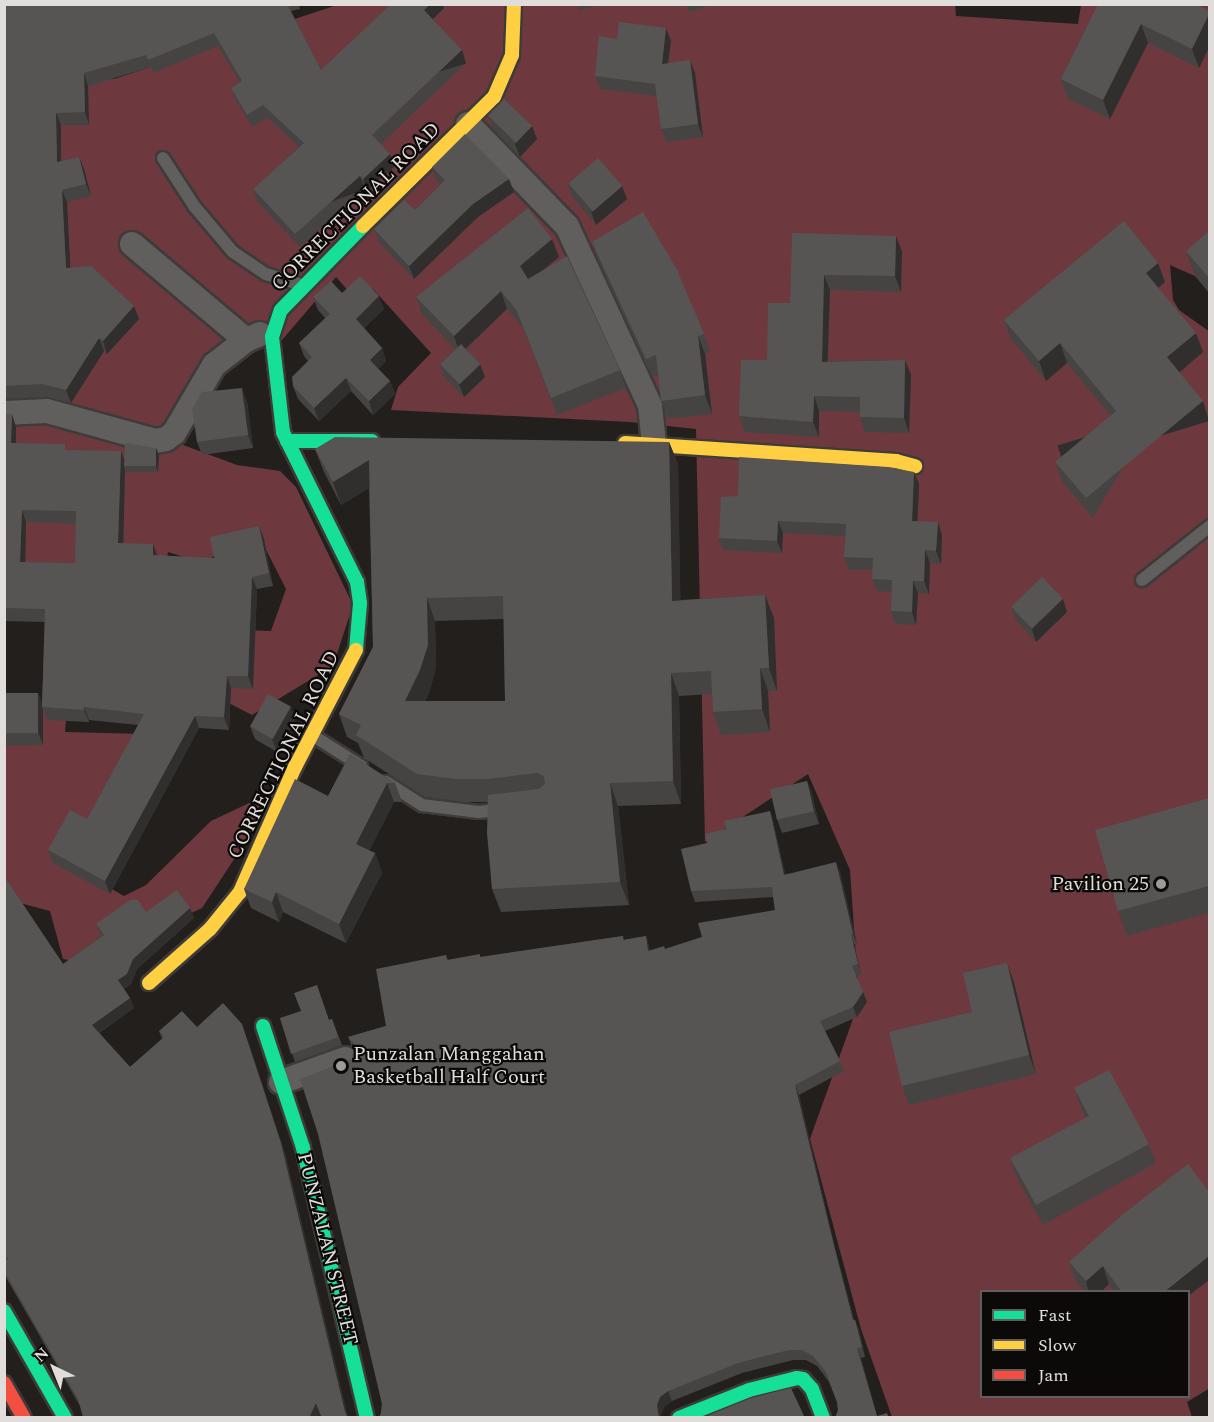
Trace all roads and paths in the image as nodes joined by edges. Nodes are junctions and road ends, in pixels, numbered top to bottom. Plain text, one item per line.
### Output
1 (514, 4) edge
2 (468, 124) junction
3 (164, 158) dead end
4 (132, 244) dead end
5 (303, 285) junction
6 (274, 328) junction
7 (246, 340) junction
8 (4, 413) edge
9 (287, 441) junction
10 (382, 441) edge
11 (606, 443) edge
12 (654, 444) junction
13 (915, 466) dead end
14 (1209, 526) edge
15 (1142, 580) dead end
16 (311, 734) junction
17 (512, 808) edge
18 (149, 983) dead end
19 (263, 1026) dead end
20 (345, 1059) edge
21 (281, 1082) junction
22 (4, 1311) edge
23 (4, 1383) edge
24 (24, 1418) edge
25 (64, 1418) edge
26 (367, 1418) edge
27 (679, 1418) edge
28 (823, 1418) edge

1 - 2 street, CORRECTIONAL ROAD
2 - 5 street, CORRECTIONAL ROAD
2 - 12 street
3 - 5 lane
4 - 7 street
5 - 6 street, CORRECTIONAL ROAD
6 - 7 street
6 - 9 street, CORRECTIONAL ROAD
7 - 8 street
9 - 10 street
9 - 16 street, CORRECTIONAL ROAD
11 - 12 street
12 - 13 street
14 - 15 lane
16 - 17 lane
16 - 18 street, CORRECTIONAL ROAD
19 - 21 street, PUNZALAN STREET
20 - 21 street
21 - 26 street, PUNZALAN STREET
22 - 25 street
23 - 24 street
27 - 28 street

